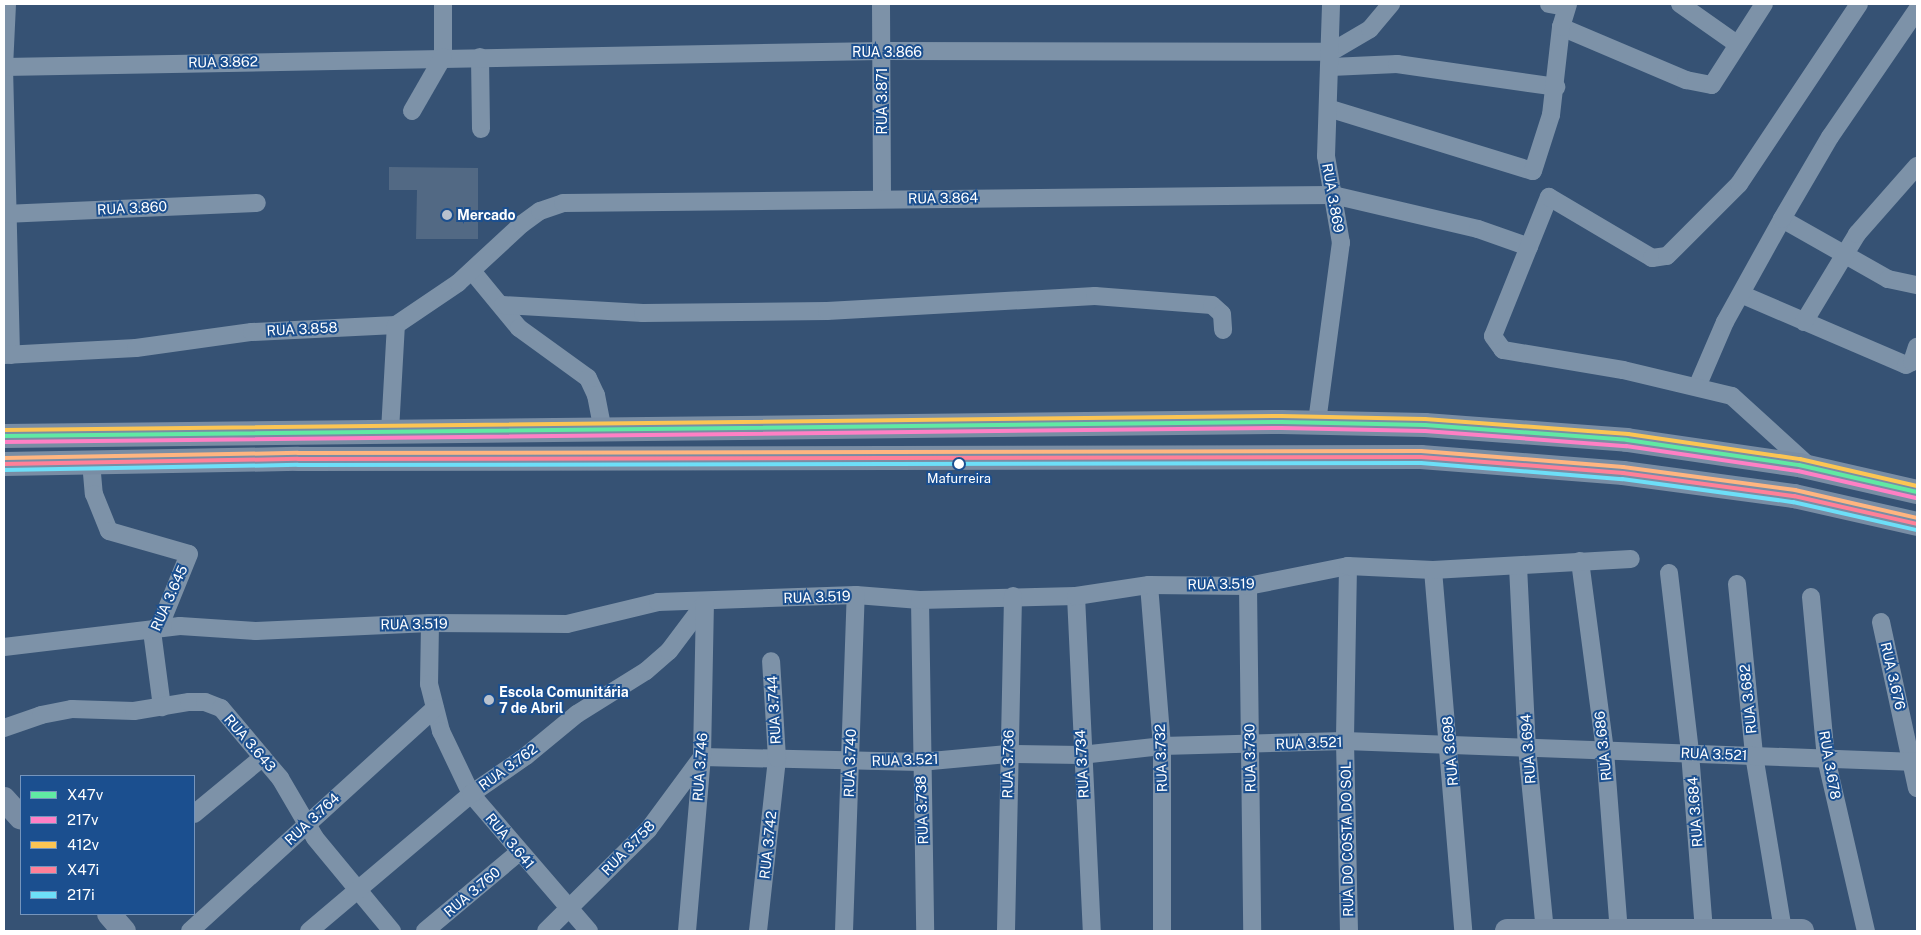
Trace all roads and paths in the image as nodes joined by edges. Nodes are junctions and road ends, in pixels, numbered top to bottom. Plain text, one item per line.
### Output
1 (7, 4) edge
2 (443, 4) edge
3 (881, 4) edge
4 (1332, 4) edge
5 (1391, 4) edge
6 (1549, 4) edge
7 (1680, 4) edge
8 (1764, 4) edge
9 (1859, 4) edge
10 (1567, 5) edge
11 (1917, 10) edge
12 (1561, 27) junction
13 (1737, 44) junction
14 (881, 51) junction
15 (442, 57) junction
16 (480, 57) junction
17 (1331, 59) junction
18 (4, 67) edge
19 (1556, 87) junction
20 (1330, 110) junction
21 (412, 111) dead end
22 (481, 129) dead end
23 (1917, 166) edge
24 (1333, 195) junction
25 (882, 199) junction
26 (257, 203) dead end
27 (6, 214) edge
28 (1782, 219) junction
29 (1529, 247) junction
30 (1843, 254) junction
31 (472, 271) junction
32 (1917, 285) edge
33 (1743, 295) junction
34 (503, 305) junction
35 (1804, 322) junction
36 (396, 325) junction
37 (1223, 330) dead end
38 (1917, 347) edge
39 (8, 355) edge
40 (1697, 388) junction
41 (1317, 422) junction
42 (603, 430) junction
43 (639, 430) junction
44 (390, 431) junction
45 (4, 436) edge
46 (640, 460) junction
47 (91, 462) junction
48 (4, 464) edge
49 (1811, 469) junction
50 (1917, 492) edge
51 (1917, 524) edge
52 (1631, 559) dead end
53 (1580, 561) junction
54 (1348, 566) junction
55 (1518, 566) junction
56 (1433, 570) junction
57 (1669, 573) dead end
58 (1737, 584) dead end
59 (1149, 585) junction
60 (1248, 586) junction
61 (856, 596) junction
62 (1013, 596) junction
63 (1076, 596) junction
64 (1811, 597) dead end
65 (920, 600) junction
66 (705, 603) junction
67 (1881, 622) dead end
68 (430, 623) junction
69 (152, 630) junction
70 (4, 647) edge
71 (771, 661) dead end
72 (162, 707) junction
73 (435, 708) junction
74 (4, 728) edge
75 (1345, 741) junction
76 (1250, 745) junction
77 (1450, 745) junction
78 (1162, 746) junction
79 (1527, 748) junction
80 (1605, 751) junction
81 (1690, 753) junction
82 (1008, 754) junction
83 (1081, 755) junction
84 (1754, 755) junction
85 (263, 757) junction
86 (702, 757) junction
87 (777, 758) junction
88 (1826, 758) junction
89 (850, 762) junction
90 (920, 762) junction
91 (1915, 762) edge
92 (1917, 788) edge
93 (471, 794) junction
94 (4, 799) edge
95 (195, 813) edge
96 (20, 817) edge
97 (307, 825) junction
98 (519, 852) junction
99 (358, 889) junction
100 (568, 910) junction
101 (110, 915) edge
102 (1619, 930) edge
103 (124, 931) edge
104 (190, 931) edge
105 (309, 931) edge
106 (392, 931) edge
107 (424, 931) edge
108 (546, 931) edge
109 (589, 931) edge
110 (687, 931) edge
111 (758, 931) edge
112 (844, 931) edge
113 (926, 931) edge
114 (1006, 931) edge
115 (1092, 931) edge
116 (1162, 931) edge
117 (1252, 931) edge
118 (1349, 931) edge
119 (1463, 931) edge
120 (1507, 931) edge
121 (1545, 931) edge
122 (1704, 931) edge
123 (1783, 931) edge
124 (1802, 931) edge
125 (1866, 931) edge

1 - 18 street
2 - 15 street
3 - 14 street, RUA 3.871
4 - 17 street, RUA 3.869
5 - 17 street
6 - 10 street
7 - 13 street
8 - 13 street
9 - 29 street
10 - 12 street
11 - 28 street
12 - 13 street
12 - 19 street
14 - 16 street, RUA 3.866
14 - 17 street, RUA 3.866
14 - 25 street, RUA 3.871
15 - 16 street, RUA 3.866
15 - 18 street, RUA 3.862
15 - 21 street
16 - 22 street
17 - 19 street, RUA 3.866
17 - 20 street, RUA 3.869
18 - 27 street
19 - 20 street
20 - 24 street, RUA 3.869
23 - 30 street
24 - 25 street, RUA 3.864
24 - 29 street, RUA 3.864
24 - 41 street, RUA 3.869
25 - 31 street, RUA 3.864
26 - 27 street, RUA 3.860
27 - 39 street
28 - 30 street
28 - 33 street
29 - 40 street
30 - 32 street
30 - 35 street
31 - 34 street
31 - 36 street
33 - 35 street
33 - 40 street
34 - 37 street
34 - 42 street
35 - 38 street
36 - 39 street, RUA 3.858
36 - 44 street
40 - 49 street
41 - 43 main road
41 - 49 main road
42 - 43 main road
42 - 44 main road
43 - 46 main road
44 - 45 main road
46 - 47 main road
46 - 51 main road
47 - 48 main road
47 - 69 street, RUA 3.645
49 - 50 main road
52 - 53 street, RUA 3.519
53 - 55 street, RUA 3.519
53 - 80 street, RUA 3.686
54 - 56 street, RUA 3.519
54 - 60 street, RUA 3.519
54 - 75 street, RUA DO COSTA DO SOL
55 - 56 street, RUA 3.519
55 - 79 street, RUA 3.694
56 - 77 street, RUA 3.698
57 - 81 street, RUA 3.684
58 - 84 street, RUA 3.682
59 - 60 street, RUA 3.519
59 - 63 street, RUA 3.519
59 - 78 street, RUA 3.732
60 - 76 street, RUA 3.730
61 - 65 street, RUA 3.519
61 - 66 street, RUA 3.519
61 - 89 street, RUA 3.740
62 - 63 street, RUA 3.519
62 - 65 street, RUA 3.519
62 - 82 street, RUA 3.736
63 - 83 street, RUA 3.734
64 - 88 street, RUA 3.678
65 - 90 street, RUA 3.738
66 - 68 street, RUA 3.519
66 - 86 street, RUA 3.746
66 - 93 street, RUA 3.762
67 - 91 street, RUA 3.676
68 - 69 street, RUA 3.519
68 - 73 street, RUA 3.641
69 - 70 street, RUA 3.519
69 - 72 street, RUA 3.645
71 - 87 street, RUA 3.744
72 - 74 street, RUA 3.643
72 - 85 street, RUA 3.643
73 - 93 street, RUA 3.641
73 - 97 street, RUA 3.764
75 - 76 street, RUA 3.521
75 - 77 street, RUA 3.521
75 - 118 street, RUA DO COSTA DO SOL
76 - 78 street, RUA 3.521
76 - 117 street, RUA 3.730
77 - 79 street, RUA 3.521
77 - 119 street, RUA 3.698
78 - 83 street, RUA 3.521
78 - 116 street, RUA 3.732
79 - 80 street, RUA 3.521
79 - 121 street, RUA 3.694
80 - 81 street, RUA 3.521
80 - 102 street, RUA 3.686
81 - 84 street, RUA 3.521
81 - 122 street, RUA 3.684
82 - 83 street, RUA 3.521
82 - 90 street, RUA 3.521
82 - 114 street, RUA 3.736
83 - 115 street, RUA 3.734
84 - 88 street, RUA 3.521
84 - 123 street, RUA 3.682
85 - 95 street
85 - 97 street, RUA 3.643
86 - 87 street, RUA 3.521
86 - 100 street, RUA 3.758
86 - 110 street, RUA 3.746
87 - 89 street, RUA 3.521
87 - 111 street, RUA 3.742
88 - 91 street, RUA 3.521
88 - 125 street, RUA 3.678
89 - 90 street, RUA 3.521
89 - 112 street, RUA 3.740
90 - 113 street, RUA 3.738
91 - 92 street, RUA 3.676
93 - 98 street, RUA 3.641
93 - 99 street, RUA 3.762
94 - 96 main road
97 - 99 street, RUA 3.643
97 - 104 street, RUA 3.764
98 - 100 street, RUA 3.641
98 - 107 street, RUA 3.760
99 - 105 street, RUA 3.762
99 - 106 street, RUA 3.643
100 - 108 street, RUA 3.758
100 - 109 street, RUA 3.641
101 - 103 main road
102 - 121 main road
102 - 122 main road
120 - 121 main road
122 - 123 main road
123 - 124 main road

